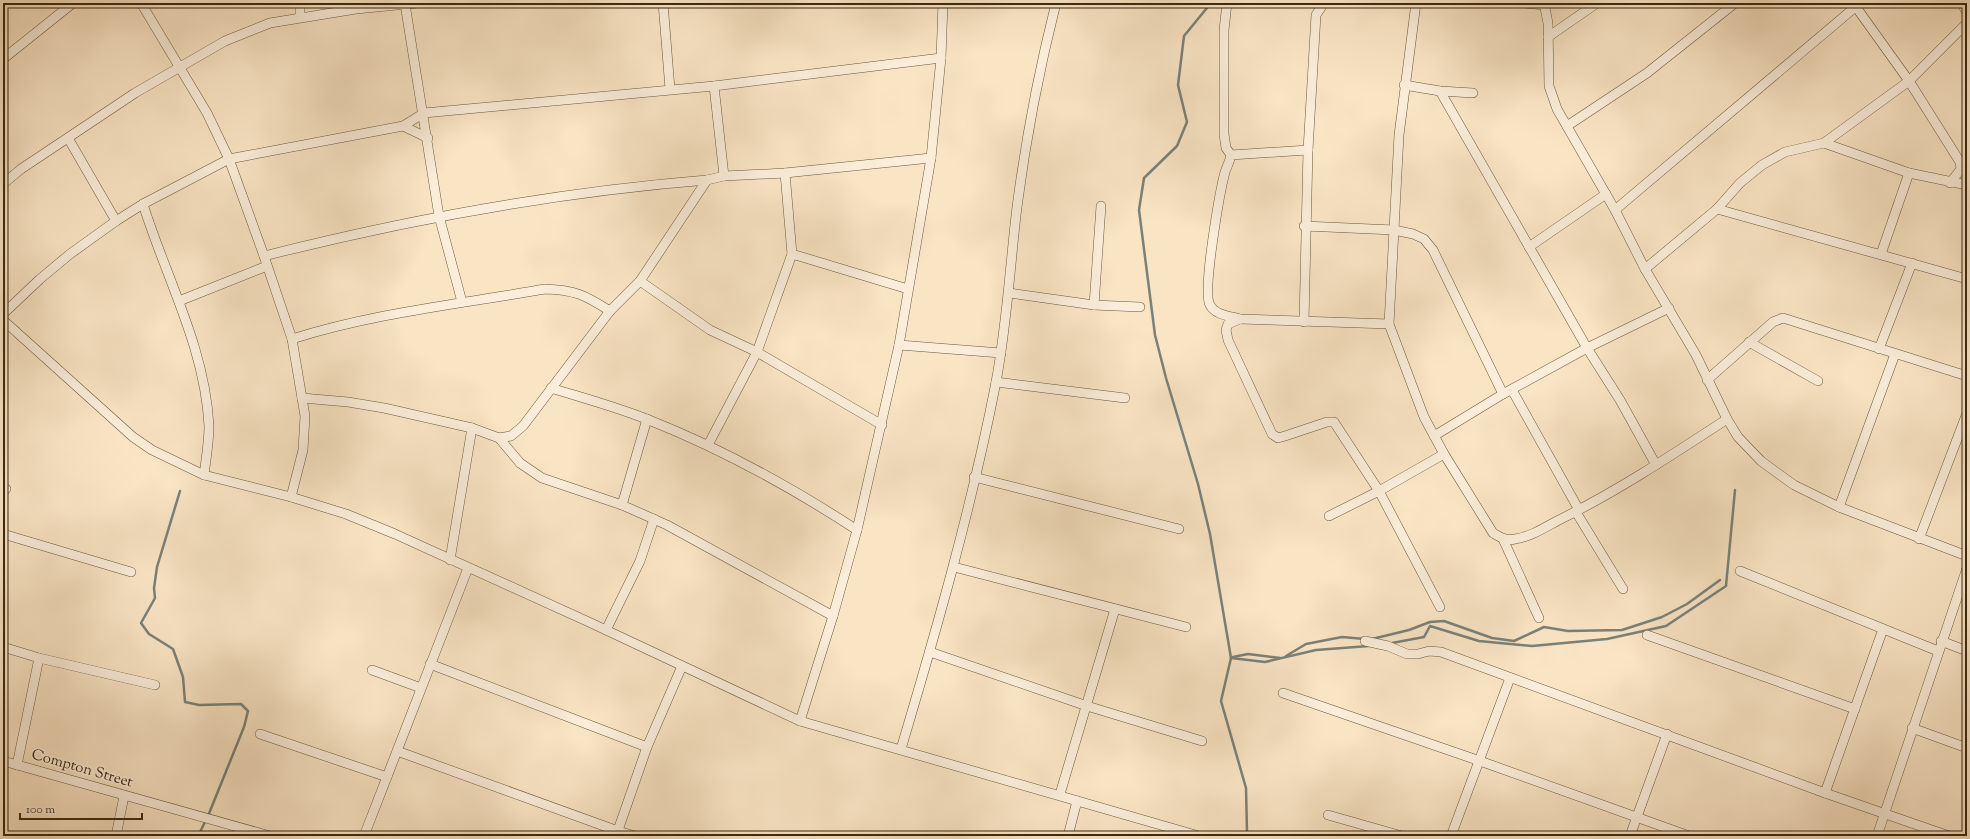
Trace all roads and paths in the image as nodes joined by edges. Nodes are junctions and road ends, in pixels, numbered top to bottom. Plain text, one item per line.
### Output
1 (72, 3) edge
2 (141, 3) edge
3 (300, 3) edge
4 (417, 3) edge
5 (663, 3) edge
6 (943, 3) edge
7 (1056, 3) edge
8 (1227, 3) edge
9 (1324, 3) edge
10 (1416, 3) edge
11 (1525, 3) edge
12 (1597, 3) edge
13 (1735, 3) edge
14 (1961, 3) edge
15 (405, 4) junction
16 (1544, 4) edge
17 (1858, 5) edge
18 (1967, 12) edge
19 (300, 18) junction
20 (1967, 23) edge
21 (1548, 37) junction
22 (941, 58) junction
23 (3, 59) edge
24 (179, 67) junction
25 (1909, 81) junction
26 (1404, 85) junction
27 (714, 86) junction
28 (670, 89) junction
29 (1440, 91) junction
30 (1472, 93) dead end
31 (424, 113) junction
32 (403, 126) junction
33 (1567, 126) junction
34 (68, 138) junction
35 (428, 138) junction
36 (1824, 143) junction
37 (1308, 150) junction
38 (1231, 155) junction
39 (931, 158) junction
40 (229, 159) junction
41 (785, 173) junction
42 (1909, 173) junction
43 (724, 176) junction
44 (708, 180) junction
45 (1950, 183) junction
46 (3, 184) edge
47 (1967, 185) edge
48 (1606, 194) junction
49 (144, 204) junction
50 (1101, 206) dead end
51 (1717, 209) junction
52 (1615, 210) junction
53 (439, 216) junction
54 (116, 221) junction
55 (1304, 226) junction
56 (1394, 230) junction
57 (1530, 247) junction
58 (792, 254) junction
59 (1881, 254) junction
60 (264, 256) junction
61 (1912, 263) junction
62 (267, 266) junction
63 (1645, 269) junction
64 (1967, 279) edge
65 (640, 281) junction
66 (908, 289) junction
67 (1009, 293) junction
68 (179, 301) junction
69 (462, 302) junction
70 (1094, 305) junction
71 (1140, 307) dead end
72 (1669, 308) junction
73 (610, 311) junction
74 (3, 314) edge
75 (1240, 319) junction
76 (3, 320) edge
77 (1304, 322) junction
78 (1389, 324) junction
79 (292, 340) junction
80 (1749, 342) junction
81 (899, 345) junction
82 (1587, 348) junction
83 (1879, 349) junction
84 (757, 352) junction
85 (1001, 353) junction
86 (1895, 354) junction
87 (1967, 376) edge
88 (1707, 380) junction
89 (1818, 381) dead end
90 (996, 382) junction
91 (551, 388) junction
92 (1512, 390) junction
93 (1503, 394) junction
94 (302, 398) junction
95 (1125, 398) dead end
96 (1967, 413) edge
97 (647, 419) junction
98 (1727, 419) junction
99 (882, 425) junction
100 (472, 428) junction
101 (1434, 436) junction
102 (499, 438) junction
103 (708, 445) junction
104 (1444, 454) junction
105 (1656, 465) junction
106 (204, 475) junction
107 (974, 477) junction
108 (1378, 491) junction
109 (291, 497) junction
110 (622, 505) junction
111 (1839, 507) junction
112 (1578, 511) junction
113 (1329, 516) dead end
114 (654, 519) junction
115 (1179, 529) dead end
116 (858, 530) junction
117 (3, 534) edge
118 (1503, 539) junction
119 (1919, 539) junction
120 (1967, 556) edge
121 (450, 560) junction
122 (954, 567) junction
123 (468, 568) junction
124 (1967, 568) edge
125 (1740, 571) dead end
126 (131, 572) dead end
127 (1623, 589) dead end
128 (1440, 607) dead end
129 (1115, 609) junction
130 (833, 616) junction
131 (1539, 618) dead end
132 (1186, 627) dead end
133 (1883, 629) junction
134 (606, 630) junction
135 (1648, 635) dead end
136 (1366, 641) dead end
137 (1941, 641) junction
138 (3, 647) edge
139 (1938, 651) junction
140 (1967, 651) edge
141 (930, 652) junction
142 (39, 658) junction
143 (430, 664) junction
144 (682, 666) junction
145 (372, 670) dead end
146 (1510, 678) junction
147 (155, 685) dead end
148 (421, 688) junction
149 (1283, 693) dead end
150 (1087, 706) junction
151 (1855, 709) junction
152 (800, 721) junction
153 (1912, 728) junction
154 (260, 734) dead end
155 (1666, 734) junction
156 (1202, 741) dead end
157 (647, 747) junction
158 (1967, 748) edge
159 (901, 750) junction
160 (397, 751) junction
161 (3, 761) edge
162 (1480, 761) junction
163 (17, 765) junction
164 (387, 777) junction
165 (1825, 793) junction
166 (1060, 794) junction
167 (124, 796) junction
168 (1077, 801) junction
169 (1884, 814) junction
170 (1328, 815) dead end
171 (1637, 817) junction
172 (252, 834) edge
173 (617, 834) edge
174 (116, 836) edge
175 (270, 836) edge
176 (364, 836) edge
177 (636, 836) edge
178 (1068, 836) edge
179 (1199, 836) edge
180 (1402, 836) edge
181 (1451, 836) edge
182 (1630, 836) edge
183 (1689, 836) edge
184 (1877, 836) edge
185 (1948, 836) edge

1 - 23 street
2 - 24 street
3 - 19 street
4 - 15 street
5 - 28 street
6 - 22 street
7 - 67 street
8 - 38 street
9 - 37 street
10 - 26 street
11 - 16 street
12 - 21 street
13 - 33 street
14 - 18 street
15 - 19 street
15 - 31 street
16 - 21 street
17 - 25 street
17 - 52 street
19 - 24 street
20 - 25 street
21 - 33 street
22 - 27 street
22 - 39 street
24 - 34 street
24 - 40 street
25 - 36 street
25 - 45 street
26 - 29 street
26 - 56 street
27 - 28 street
27 - 43 street
28 - 31 street
29 - 30 street
29 - 57 street
31 - 32 street
31 - 35 street
32 - 35 street
32 - 40 street
33 - 48 street
34 - 46 street
34 - 54 street
35 - 53 street
36 - 42 street
36 - 51 street
37 - 38 street
37 - 55 street
38 - 75 street
39 - 41 street
39 - 66 street
40 - 49 street
40 - 60 street
41 - 43 street
41 - 58 street
42 - 45 street
42 - 59 street
43 - 44 street
44 - 53 street
44 - 65 street
45 - 47 street
48 - 52 street
48 - 57 street
49 - 54 street
49 - 68 street
50 - 70 street
51 - 59 street
51 - 63 street
52 - 63 street
53 - 60 street
53 - 69 street
54 - 74 street
55 - 56 street
55 - 77 street
56 - 78 street
56 - 93 street
57 - 82 street
58 - 66 street
58 - 84 street
59 - 61 street
60 - 62 street
61 - 64 street
61 - 83 street
62 - 68 street
62 - 79 street
63 - 72 street
65 - 73 street
65 - 84 street
66 - 81 street
67 - 70 street
67 - 85 street
68 - 106 street
69 - 73 street
69 - 79 street
70 - 71 street
72 - 82 street
72 - 88 street
73 - 91 street
75 - 77 street
75 - 108 street
76 - 106 street
77 - 78 street
78 - 101 street
79 - 94 street
80 - 83 street
80 - 88 street
80 - 89 street
81 - 85 street
81 - 99 street
82 - 92 street
82 - 105 street
83 - 86 street
84 - 99 street
84 - 103 street
85 - 90 street
86 - 87 street
86 - 111 street
88 - 98 street
90 - 95 street
90 - 107 street
91 - 97 street
91 - 102 street
92 - 93 street
92 - 112 street
93 - 101 street
94 - 100 street
94 - 109 street
96 - 119 street
97 - 103 street
97 - 110 street
98 - 105 street
98 - 111 street
99 - 116 street
100 - 102 street
100 - 121 street
101 - 104 street
102 - 110 street
103 - 116 street
104 - 108 street
104 - 118 street
105 - 112 street
106 - 109 street
107 - 115 street
107 - 122 street
108 - 113 street
108 - 128 street
109 - 121 street
110 - 114 street
111 - 119 street
112 - 118 street
112 - 127 street
114 - 130 street
114 - 134 street
116 - 130 street
117 - 126 street
118 - 131 street
119 - 120 street
121 - 123 street
122 - 129 street
122 - 141 street
123 - 134 street
123 - 143 street
124 - 137 street
125 - 133 street
129 - 132 street
129 - 150 street
130 - 152 street
133 - 139 street
133 - 151 street
134 - 144 street
135 - 151 street
136 - 146 street
137 - 139 street
137 - 140 street
138 - 142 street
139 - 153 street
141 - 150 street
141 - 159 street
142 - 147 street
142 - 163 street
143 - 148 street
143 - 157 street
144 - 152 street
144 - 157 street
145 - 148 street
146 - 155 street
146 - 162 street
148 - 160 street
149 - 162 street
150 - 156 street
150 - 166 street
151 - 165 street
152 - 159 street
153 - 158 street
153 - 169 street
154 - 164 street
155 - 165 street
155 - 171 street
157 - 173 street
159 - 166 street
160 - 164 street
160 - 173 street
161 - 163 street, Compton Street
162 - 171 street
162 - 181 street
163 - 167 street, Compton Street
164 - 176 street
165 - 169 street
166 - 168 street
167 - 172 street, Compton Street
167 - 174 street
168 - 178 street
168 - 179 street
169 - 184 street
169 - 185 street
170 - 180 street
171 - 182 street
171 - 183 street
172 - 175 street, Compton Street
173 - 177 street

